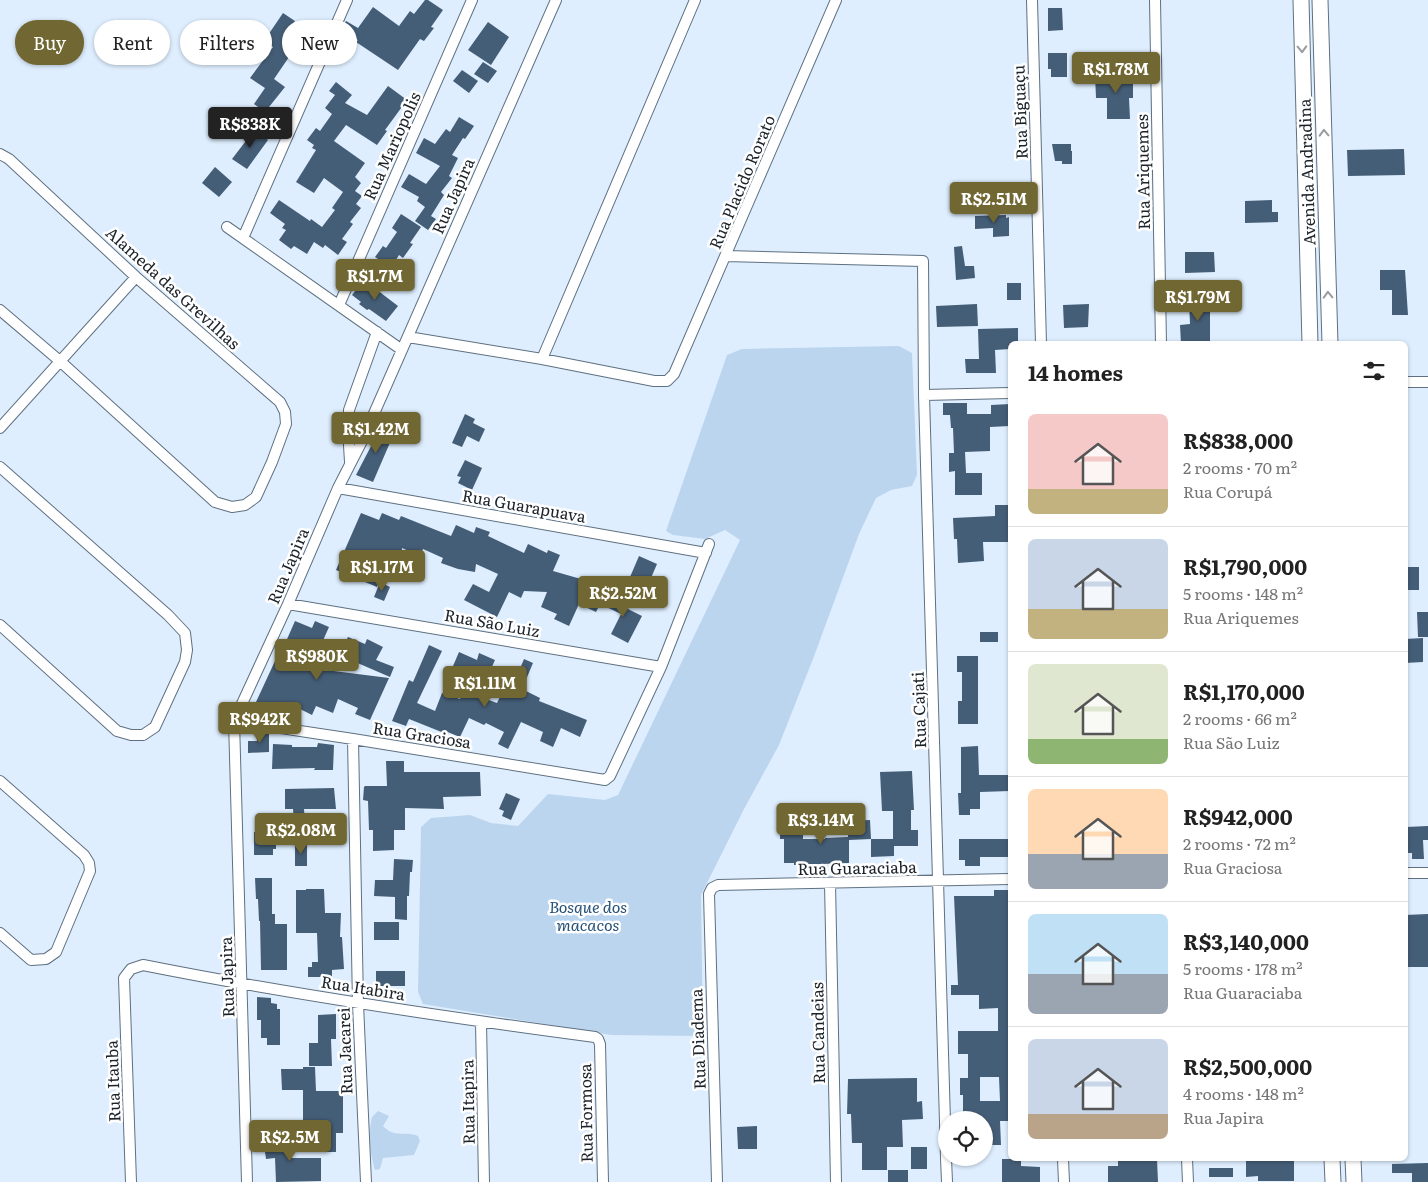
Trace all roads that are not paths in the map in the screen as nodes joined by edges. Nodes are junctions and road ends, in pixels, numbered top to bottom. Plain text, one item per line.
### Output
1 (347, 0) edge
2 (472, 0) edge
3 (556, 0) edge
4 (695, 0) edge
5 (836, 0) edge
6 (1032, 0) edge
7 (1155, 0) edge
8 (1301, 0) edge
9 (1320, 0) edge
10 (0, 154) edge
11 (227, 227) dead end
12 (243, 238) junction
13 (726, 256) junction
14 (136, 277) junction
15 (339, 305) junction
16 (0, 310) edge
17 (377, 332) junction
18 (408, 337) junction
19 (1042, 341) edge
20 (1161, 341) edge
21 (1310, 341) edge
22 (1330, 341) edge
23 (402, 350) junction
24 (542, 359) junction
25 (61, 362) junction
26 (1408, 382) edge
27 (1428, 382) edge
28 (1008, 392) edge
29 (924, 395) junction
30 (0, 428) edge
31 (350, 463) junction
32 (0, 467) edge
33 (338, 488) junction
34 (288, 604) junction
35 (0, 625) edge
36 (661, 667) junction
37 (234, 722) junction
38 (353, 739) junction
39 (0, 781) edge
40 (1408, 873) edge
41 (1428, 873) edge
42 (1008, 879) edge
43 (939, 882) junction
44 (830, 883) junction
45 (708, 894) joint
46 (0, 933) edge
47 (124, 978) joint
48 (242, 984) junction
49 (358, 1004) junction
50 (481, 1022) junction
51 (600, 1044) joint
52 (945, 1111) edge
53 (1063, 1161) edge
54 (1187, 1161) edge
55 (1332, 1161) edge
56 (1353, 1161) edge
57 (946, 1166) edge
58 (131, 1182) edge
59 (247, 1182) edge
60 (366, 1182) edge
61 (484, 1182) edge
62 (603, 1182) edge
63 (717, 1182) edge
64 (836, 1182) edge
65 (947, 1182) edge
66 (1064, 1182) edge
67 (1188, 1182) edge
68 (1333, 1182) edge
69 (1354, 1182) edge

1 - 12 street
2 - 15 street, Rua Mariopolis
3 - 18 street, Rua Japira
4 - 24 street
5 - 13 street, Rua Placido Rorato
6 - 19 street, Rua Biguaçu
7 - 20 street, Rua Ariquemes
8 -> 21 main road, Avenida Andradina
22 -> 9 main road, Avenida Andradina
10 - 14 street, Alameda das Grevilhas
11 - 12 street
12 - 15 street
13 - 24 street, Rua Placido Rorato
13 - 29 street, Rua Cajati
14 - 25 street
14 - 25 street, Alameda das Grevilhas
15 - 17 street
16 - 25 street, Alameda das Grevilhas
17 - 23 street
17 - 31 street
18 - 23 street, Rua Japira
18 - 24 street
23 - 31 street, Rua Japira
25 - 30 street
26 - 27 street
28 - 29 street
29 - 43 street, Rua Cajati
31 - 33 street, Rua Japira
32 - 35 street
33 - 34 street, Rua Japira
33 - 36 street, Rua Guarapuava
34 - 36 street, Rua São Luiz
34 - 37 street, Rua Japira
36 - 38 street, Rua Graciosa
37 - 38 street, Rua Graciosa
37 - 48 street, Rua Japira
38 - 49 street, Rua Jacarei
39 - 46 street
40 - 41 street
42 - 43 street, Rua Guaraciaba
43 - 44 street, Rua Guaraciaba
43 - 52 street, Rua Cajati
44 - 45 street, Rua Guaraciaba
44 - 64 street, Rua Candeias
45 - 63 street, Rua Diadema
47 - 48 street, Rua Itabira
47 - 58 street, Rua Itauba
48 - 49 street, Rua Itabira
48 - 59 street, Rua Japira
49 - 50 street, Rua Itabira
49 - 60 street, Rua Jacarei
50 - 51 street, Rua Itabira
50 - 61 street, Rua Itapira
51 - 62 street, Rua Formosa
53 - 66 street
54 - 67 street
55 - 68 main road
56 - 69 main road
57 - 65 street, Rua Cajati

